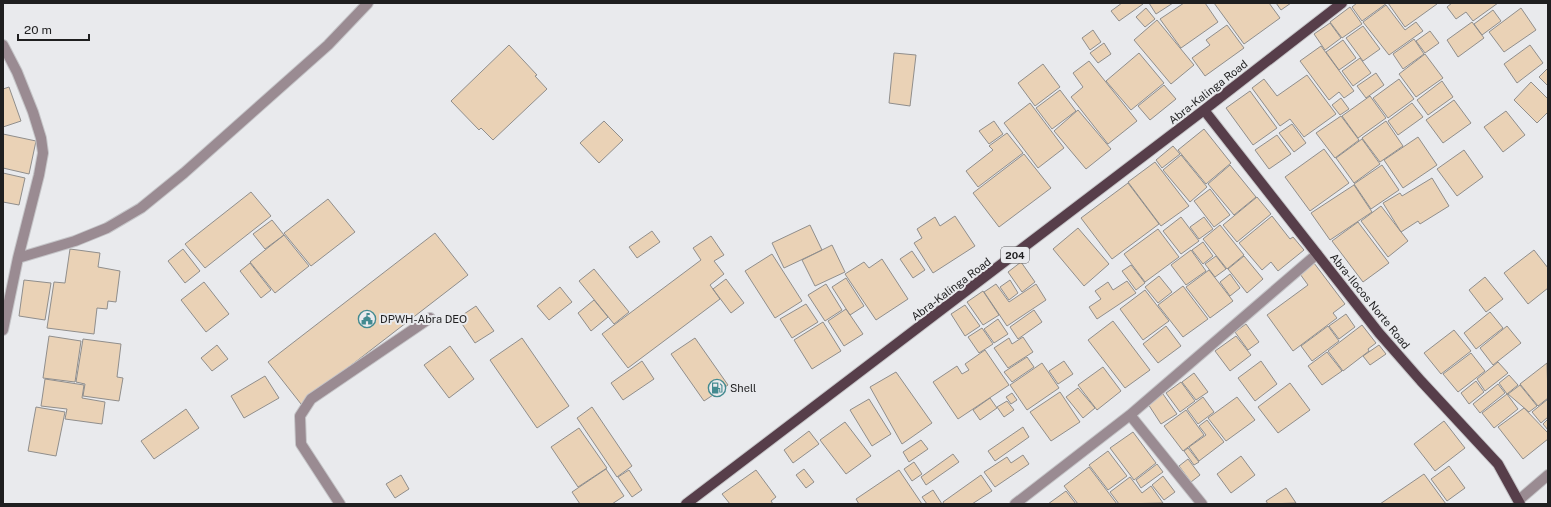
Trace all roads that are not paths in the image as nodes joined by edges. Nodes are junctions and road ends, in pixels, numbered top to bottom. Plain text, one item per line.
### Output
1 (368, 3) edge
2 (1342, 3) edge
3 (3, 45) edge
4 (1204, 110) junction
5 (1317, 254) junction
6 (18, 258) junction
7 (430, 318) dead end
8 (3, 330) edge
9 (1130, 415) junction
10 (1548, 475) edge
11 (1519, 502) edge
12 (340, 504) edge
13 (686, 504) edge
14 (1015, 504) edge
15 (1202, 504) edge

1 - 6 street
2 - 4 main road, Abra-Kalinga Road / 204
3 - 6 street
4 - 5 main road, Abra-Ilocos Norte Road
4 - 13 main road, Abra-Kalinga Road / 204
5 - 9 street
5 - 11 main road, Abra-Ilocos Norte Road
6 - 8 street
7 - 12 street
9 - 14 street
9 - 15 street
10 - 11 street

